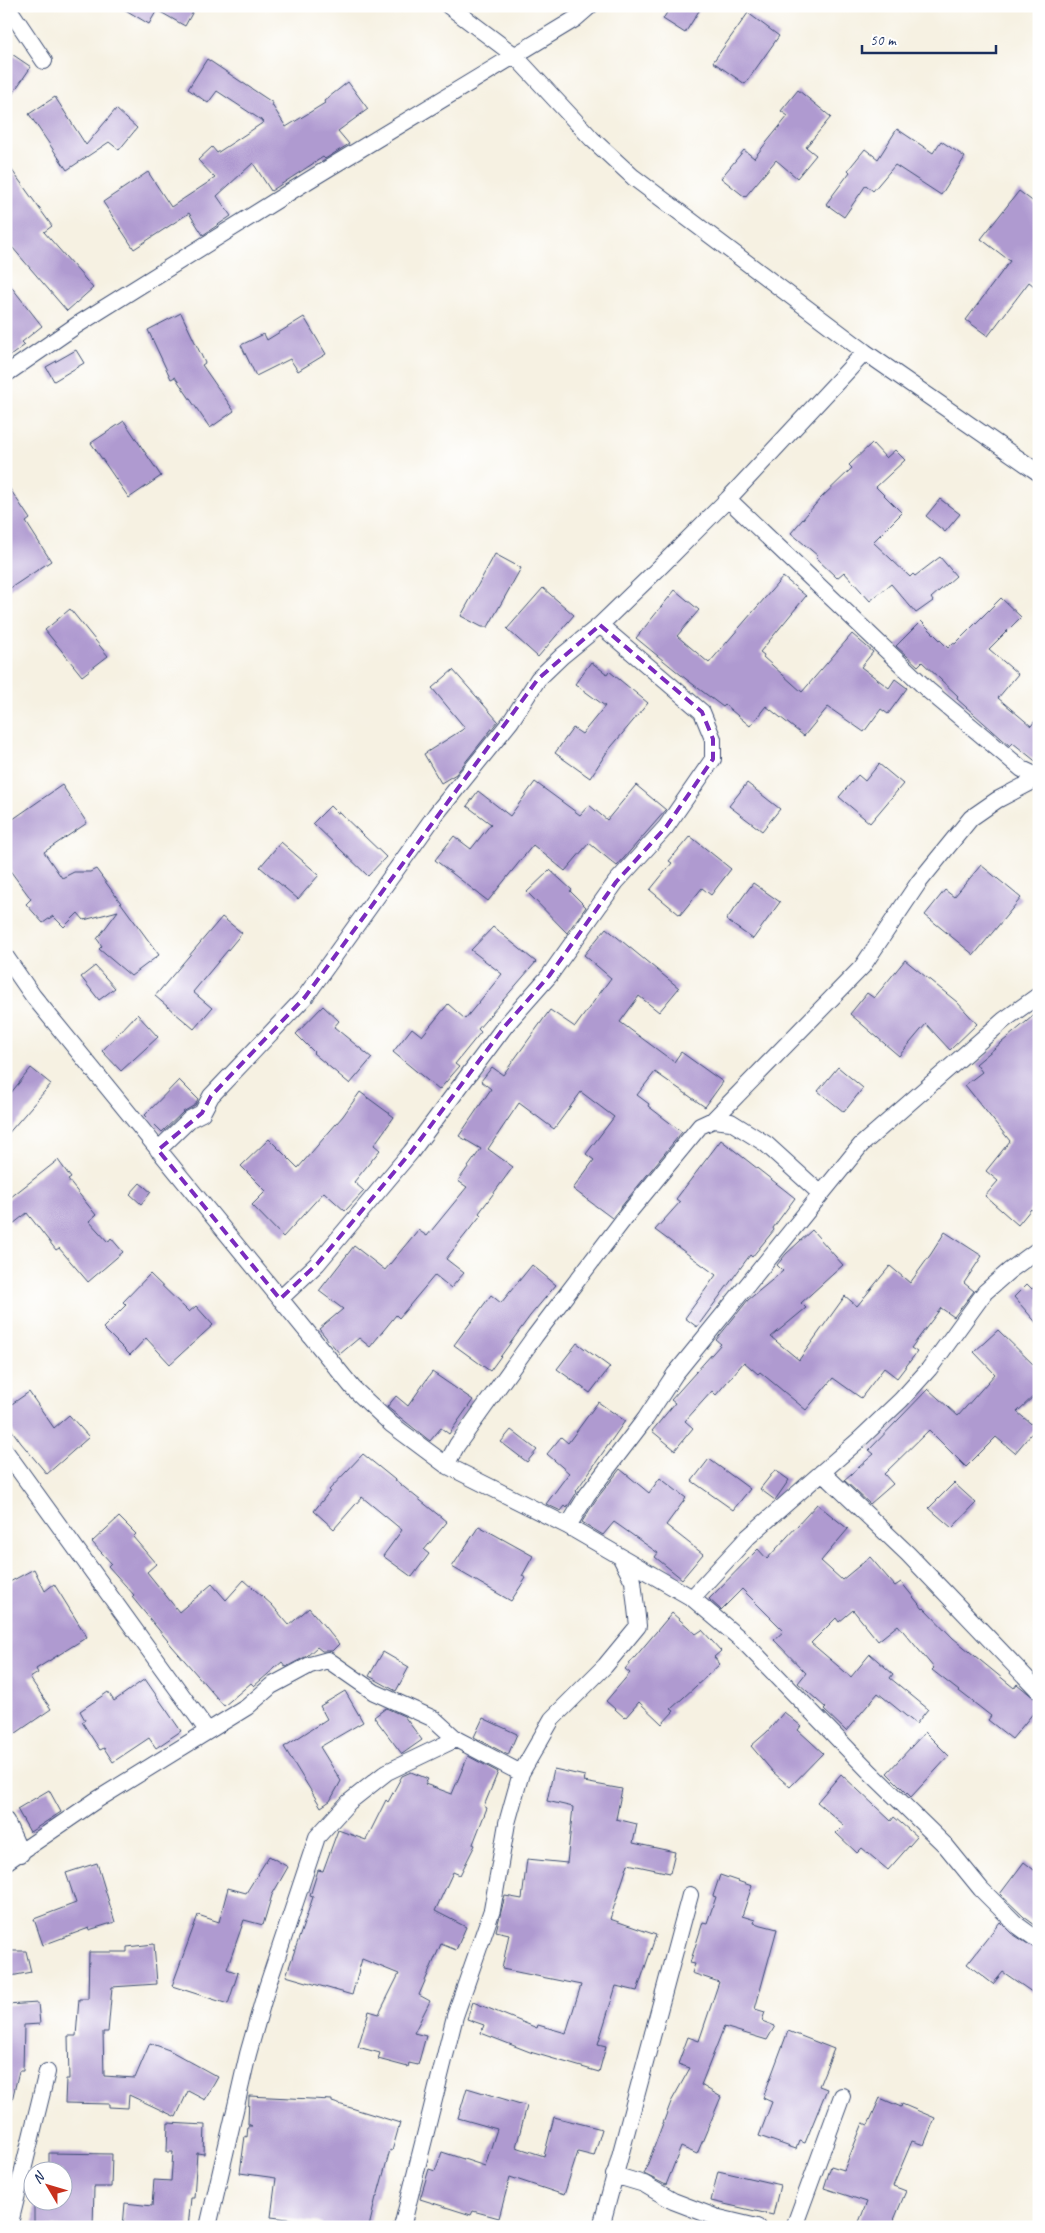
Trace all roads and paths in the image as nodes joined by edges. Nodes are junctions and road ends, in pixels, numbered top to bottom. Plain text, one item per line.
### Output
1 (7, 6) edge
2 (449, 6) edge
3 (590, 6) edge
4 (514, 55) junction
5 (44, 61) dead end
6 (865, 352) junction
7 (6, 374) edge
8 (1039, 473) edge
9 (728, 499) junction
10 (600, 625) junction
11 (1039, 777) edge
12 (6, 957) edge
13 (1039, 996) edge
14 (713, 1120) junction
15 (158, 1150) junction
16 (821, 1194) junction
17 (1039, 1249) edge
18 (280, 1299) junction
19 (6, 1452) edge
20 (446, 1465) junction
21 (822, 1472) junction
22 (568, 1526) junction
23 (621, 1558) junction
24 (692, 1598) junction
25 (1039, 1691) edge
26 (207, 1730) junction
27 (456, 1740) junction
28 (521, 1773) junction
29 (6, 1821) edge
30 (21, 1854) junction
31 (6, 1862) edge
32 (690, 1895) dead end
33 (1039, 1941) edge
34 (47, 2072) dead end
35 (842, 2096) dead end
36 (614, 2175) junction
37 (9, 2227) edge
38 (208, 2227) edge
39 (402, 2227) edge
40 (601, 2227) edge
41 (757, 2227) edge
42 (794, 2227) edge

1 - 5 street
2 - 4 street
3 - 4 street
4 - 6 street
4 - 7 street
6 - 8 street
6 - 9 street
9 - 10 street
9 - 11 street
10 - 15 street
10 - 18 street
11 - 14 street
12 - 15 street
13 - 16 street
14 - 16 street
14 - 20 street
15 - 18 street
16 - 22 street
17 - 21 street
18 - 20 street
19 - 26 street
20 - 22 street
21 - 24 street
21 - 25 street
22 - 23 street
23 - 24 street
23 - 28 street
24 - 33 street
26 - 27 street
26 - 30 street
27 - 28 street
27 - 38 street
28 - 39 street
29 - 30 street
30 - 31 street
32 - 36 street
34 - 37 street
35 - 42 street
36 - 40 street
36 - 41 street

